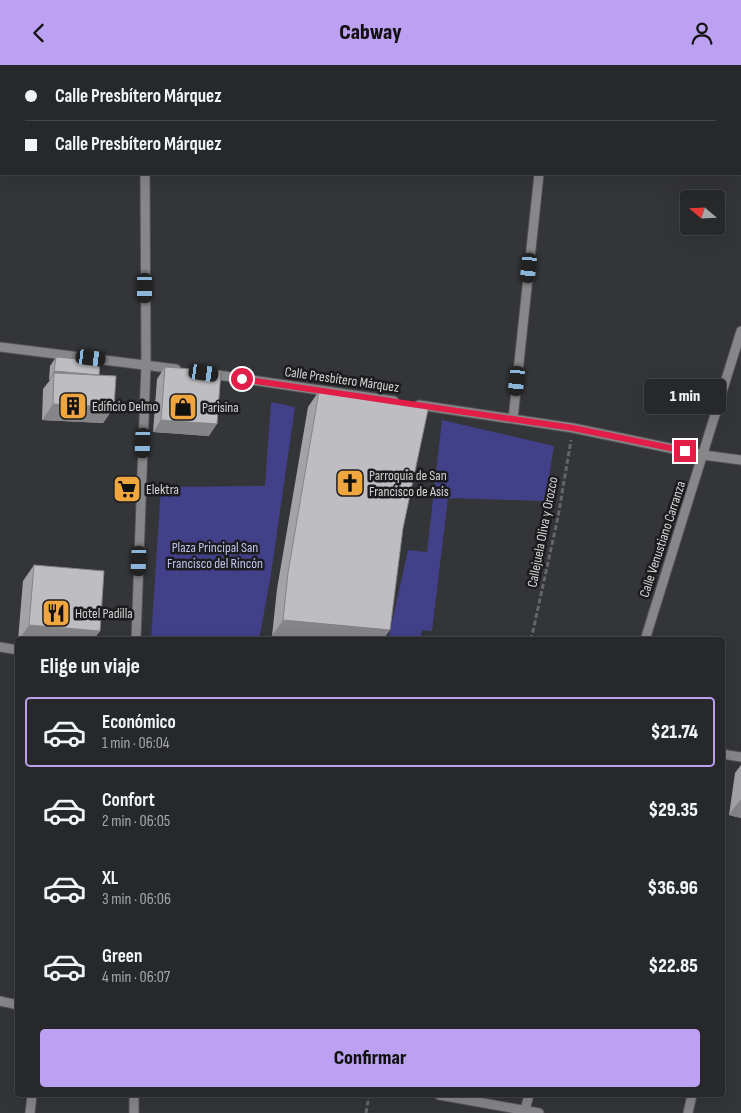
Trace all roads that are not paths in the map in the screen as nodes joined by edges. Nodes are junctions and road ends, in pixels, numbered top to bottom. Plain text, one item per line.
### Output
1 (145, 175) edge
2 (539, 175) edge
3 (741, 331) edge
4 (0, 347) edge
5 (146, 364) junction
6 (184, 370) edge
7 (204, 373) edge
8 (513, 419) junction
9 (703, 455) junction
10 (741, 460) edge
11 (136, 637) edge
12 (646, 637) edge
13 (0, 647) edge
14 (15, 649) edge
15 (725, 754) edge
16 (741, 757) edge
17 (0, 1001) edge
18 (15, 1004) edge
19 (32, 1097) edge
20 (134, 1097) edge
21 (449, 1097) edge
22 (529, 1097) edge
23 (692, 1097) edge
24 (525, 1112) edge
25 (30, 1113) edge
26 (134, 1113) edge
27 (539, 1113) edge
28 (688, 1113) edge

1 - 5 street
2 - 8 street
3 - 9 street, Calle Venustiano Carranza
4 - 5 street
5 - 6 street
5 - 11 street
7 - 8 street, Calle Presbítero Márquez
8 - 9 street, Calle Presbítero Márquez
9 - 10 street, Calle Presbítero Márquez
9 - 12 street, Calle Venustiano Carranza
13 - 14 street
15 - 16 street
17 - 18 street
19 - 25 street
20 - 26 street
21 - 24 street
22 - 24 street
23 - 28 street
24 - 27 street

